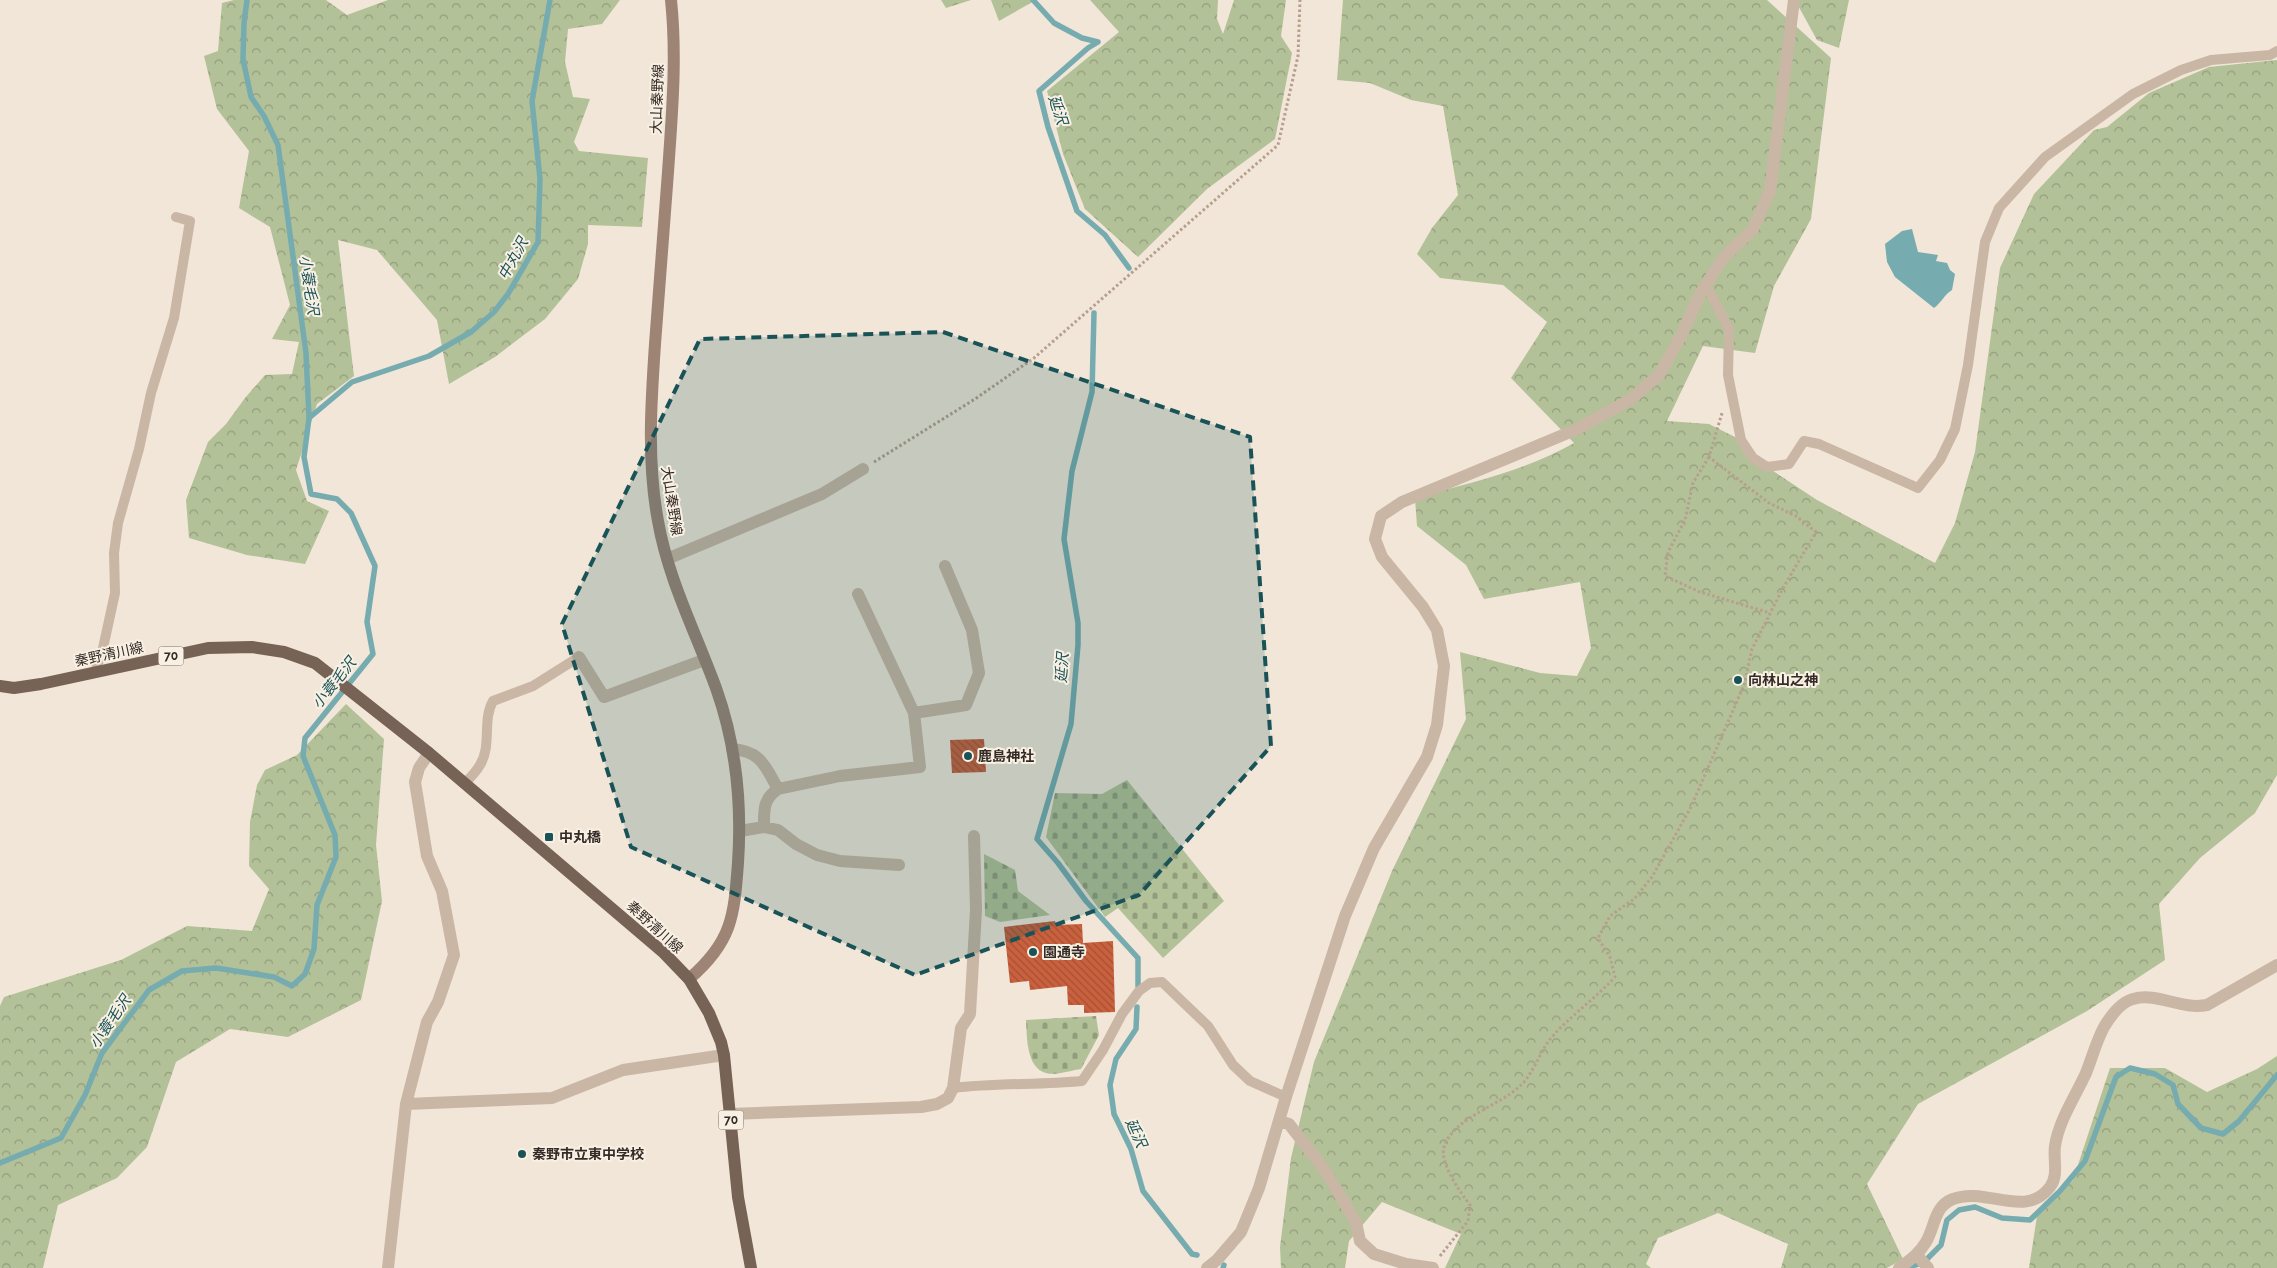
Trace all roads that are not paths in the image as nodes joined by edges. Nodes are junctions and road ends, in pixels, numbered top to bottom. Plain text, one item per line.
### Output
1 (671, 0) edge
2 (1794, 0) edge
3 (2277, 52) edge
4 (176, 217) dead end
5 (1706, 285) junction
6 (863, 468) road end
7 (667, 559) junction
8 (945, 566) dead end
9 (858, 594) dead end
10 (579, 657) joint
11 (704, 660) junction
12 (95, 672) junction
13 (0, 686) edge
14 (914, 714) junction
15 (732, 749) junction
16 (429, 753) junction
17 (465, 783) junction
18 (778, 789) junction
19 (764, 827) junction
20 (740, 831) junction
21 (974, 836) dead end
22 (899, 864) dead end
23 (2277, 965) edge
24 (689, 979) junction
25 (724, 1055) junction
26 (953, 1088) junction
27 (1286, 1097) junction
28 (406, 1104) junction
29 (731, 1114) junction
30 (1279, 1121) junction
31 (1921, 1260) edge
32 (388, 1268) edge
33 (751, 1268) edge
34 (1207, 1268) edge
35 (1433, 1268) edge
36 (1899, 1268) edge

1 - 7 main road, 大山秦野線
2 - 5 street
3 - 5 lane
4 - 12 lane
5 - 27 street
6 - 7 street
7 - 11 main road, 大山秦野線
8 - 14 street
9 - 14 street
10 - 11 street
10 - 17 lane
11 - 15 main road, 大山秦野線
12 - 13 main road, 秦野清川線 / 70
12 - 16 main road, 秦野清川線 / 70
14 - 18 street
15 - 18 street
15 - 20 main road, 大山秦野線
16 - 17 main road, 秦野清川線 / 70
16 - 28 street
17 - 24 main road, 秦野清川線 / 70
18 - 19 street
19 - 20 street
19 - 22 street
20 - 24 main road, 大山秦野線
21 - 26 street
23 - 31 street
24 - 25 main road, 秦野清川線 / 70
25 - 28 street
25 - 29 main road, 秦野清川線 / 70
26 - 27 lane
26 - 29 street
27 - 30 street
28 - 32 street
29 - 33 main road, 秦野清川線 / 70
30 - 34 street
30 - 35 street
31 - 36 street

